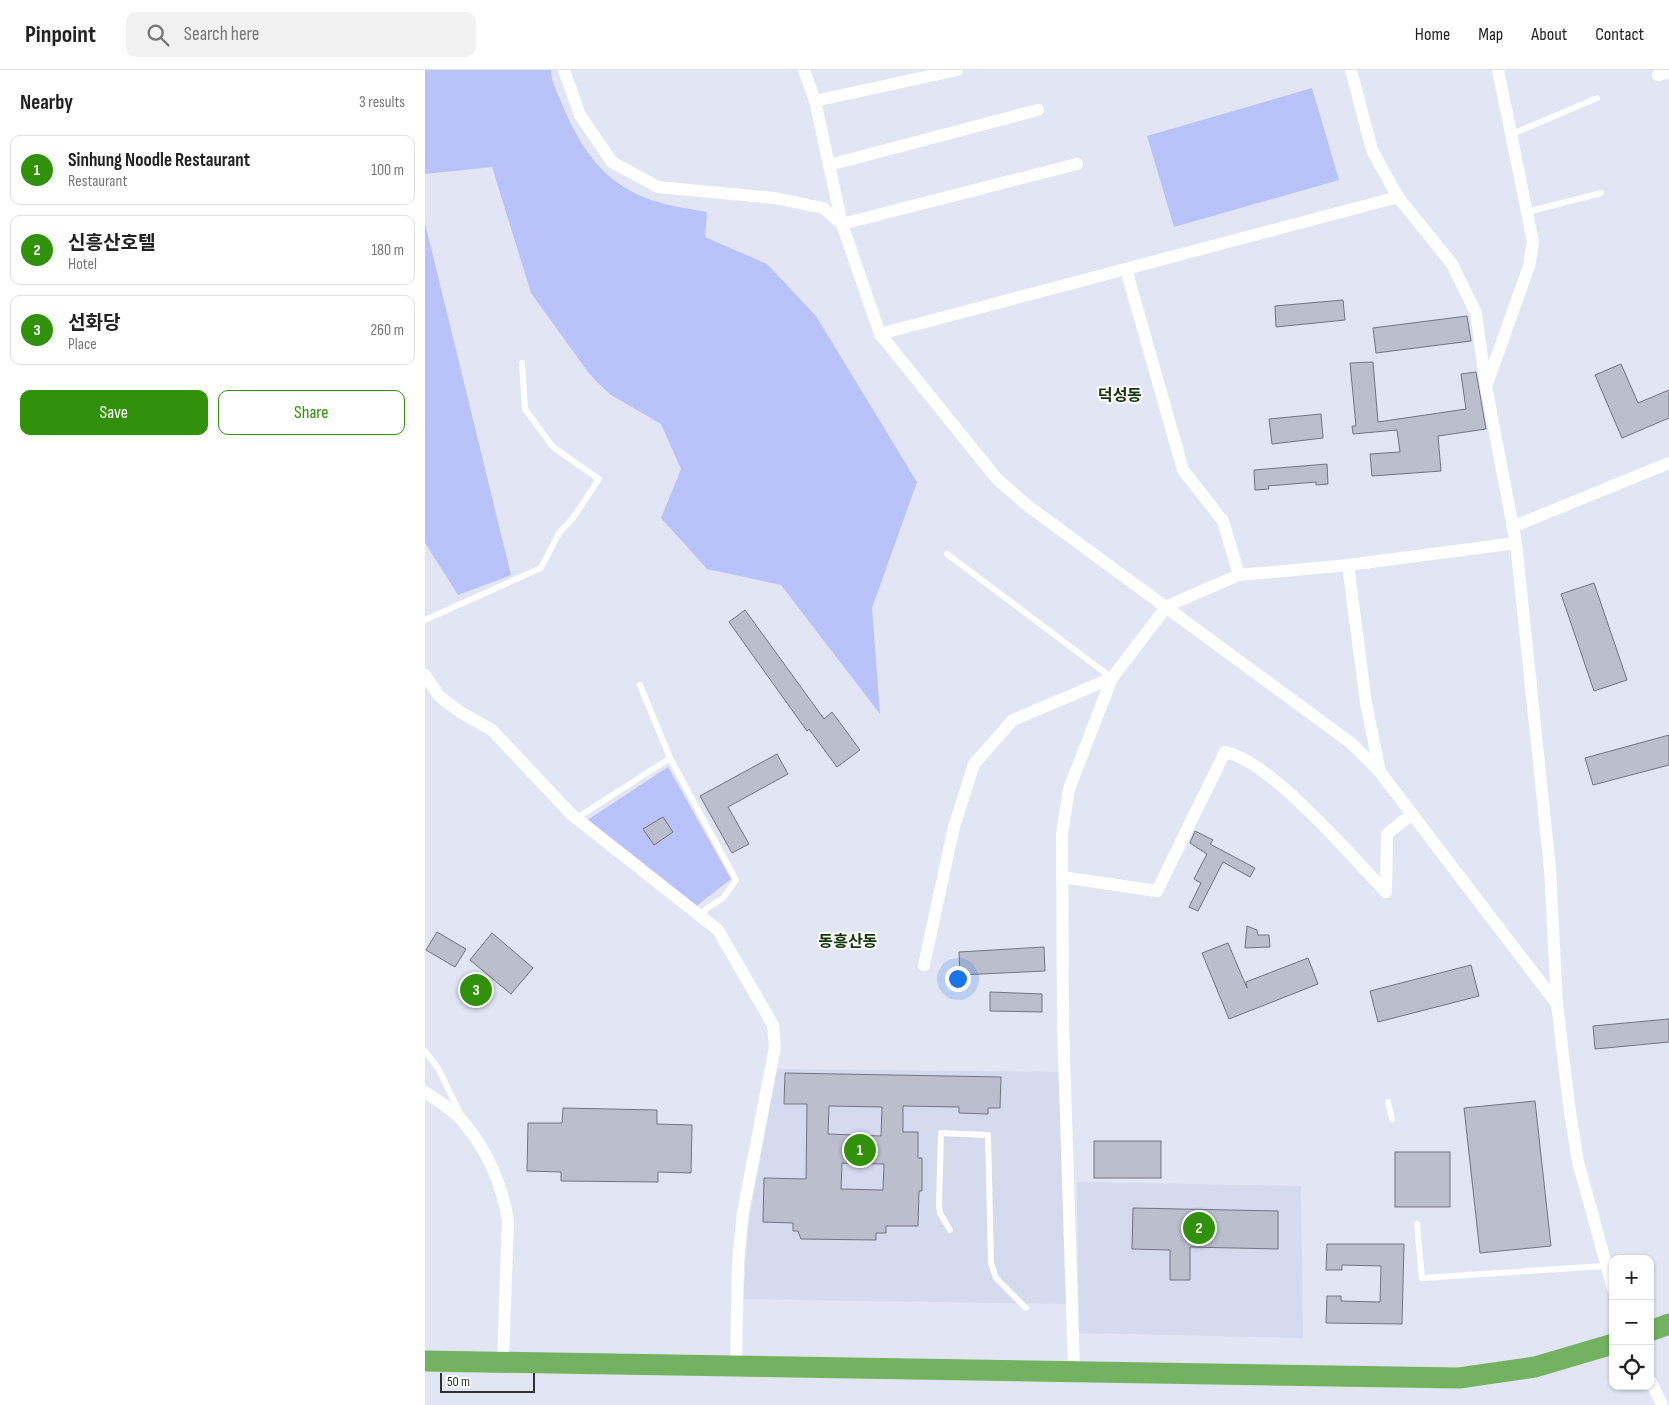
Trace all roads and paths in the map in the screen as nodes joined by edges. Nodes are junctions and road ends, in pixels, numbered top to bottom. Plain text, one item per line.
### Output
1 (564, 70) edge
2 (804, 70) edge
3 (957, 70) edge
4 (1351, 70) edge
5 (1498, 70) edge
6 (1597, 98) dead end
7 (815, 101) junction
8 (1038, 110) dead end
9 (1512, 134) junction
10 (1077, 164) dead end
11 (829, 165) junction
12 (1601, 192) dead end
13 (1398, 198) junction
14 (1527, 212) junction
15 (842, 224) junction
16 (1126, 269) junction
17 (880, 334) junction
18 (522, 363) dead end
19 (1486, 386) junction
20 (1669, 463) edge
21 (1512, 527) junction
22 (1516, 543) junction
23 (947, 554) dead end
24 (1348, 565) junction
25 (1239, 575) junction
26 (1167, 606) junction
27 (425, 620) edge
28 (425, 675) edge
29 (1112, 678) junction
30 (640, 686) dead end
31 (670, 758) junction
32 (1380, 772) junction
33 (1412, 814) junction
34 (576, 819) junction
35 (1062, 877) junction
36 (701, 917) junction
37 (923, 965) dead end
38 (1557, 1004) junction
39 (425, 1051) edge
40 (425, 1092) edge
41 (1388, 1102) dead end
42 (1392, 1119) dead end
43 (463, 1121) junction
44 (1417, 1224) dead end
45 (950, 1230) dead end
46 (1605, 1266) junction
47 (1609, 1278) edge
48 (1026, 1308) dead end
49 (1669, 1324) edge
50 (1654, 1330) edge
51 (1610, 1345) edge
52 (425, 1361) edge
53 (503, 1361) junction
54 (736, 1365) junction
55 (1074, 1370) junction
56 (1654, 1388) edge
57 (1662, 1405) edge

1 - 15 street
2 - 7 street
3 - 7 street
4 - 13 street
5 - 9 street
6 - 9 lane
7 - 11 street
8 - 11 street
9 - 14 street
10 - 15 street
11 - 15 street
12 - 14 lane
13 - 16 street
13 - 19 street
14 - 19 street
15 - 17 street
16 - 17 street
16 - 25 street
17 - 26 street
18 - 27 lane
19 - 21 street
20 - 21 street
21 - 22 street
22 - 24 street
22 - 38 street
23 - 29 lane
24 - 25 street
24 - 32 street
25 - 26 street
26 - 29 street
26 - 32 street
28 - 34 street
29 - 35 street
29 - 37 street
30 - 31 lane
31 - 34 lane
31 - 36 lane
32 - 33 street
33 - 35 street
33 - 38 street
34 - 36 street
35 - 55 street
36 - 54 street
38 - 46 street
39 - 43 lane
40 - 43 street
41 - 42 lane
43 - 53 street
44 - 46 lane
45 - 48 lane
46 - 47 street
49 - 50 highway
51 - 55 highway
52 - 53 highway
53 - 54 highway
54 - 55 highway
56 - 57 street

